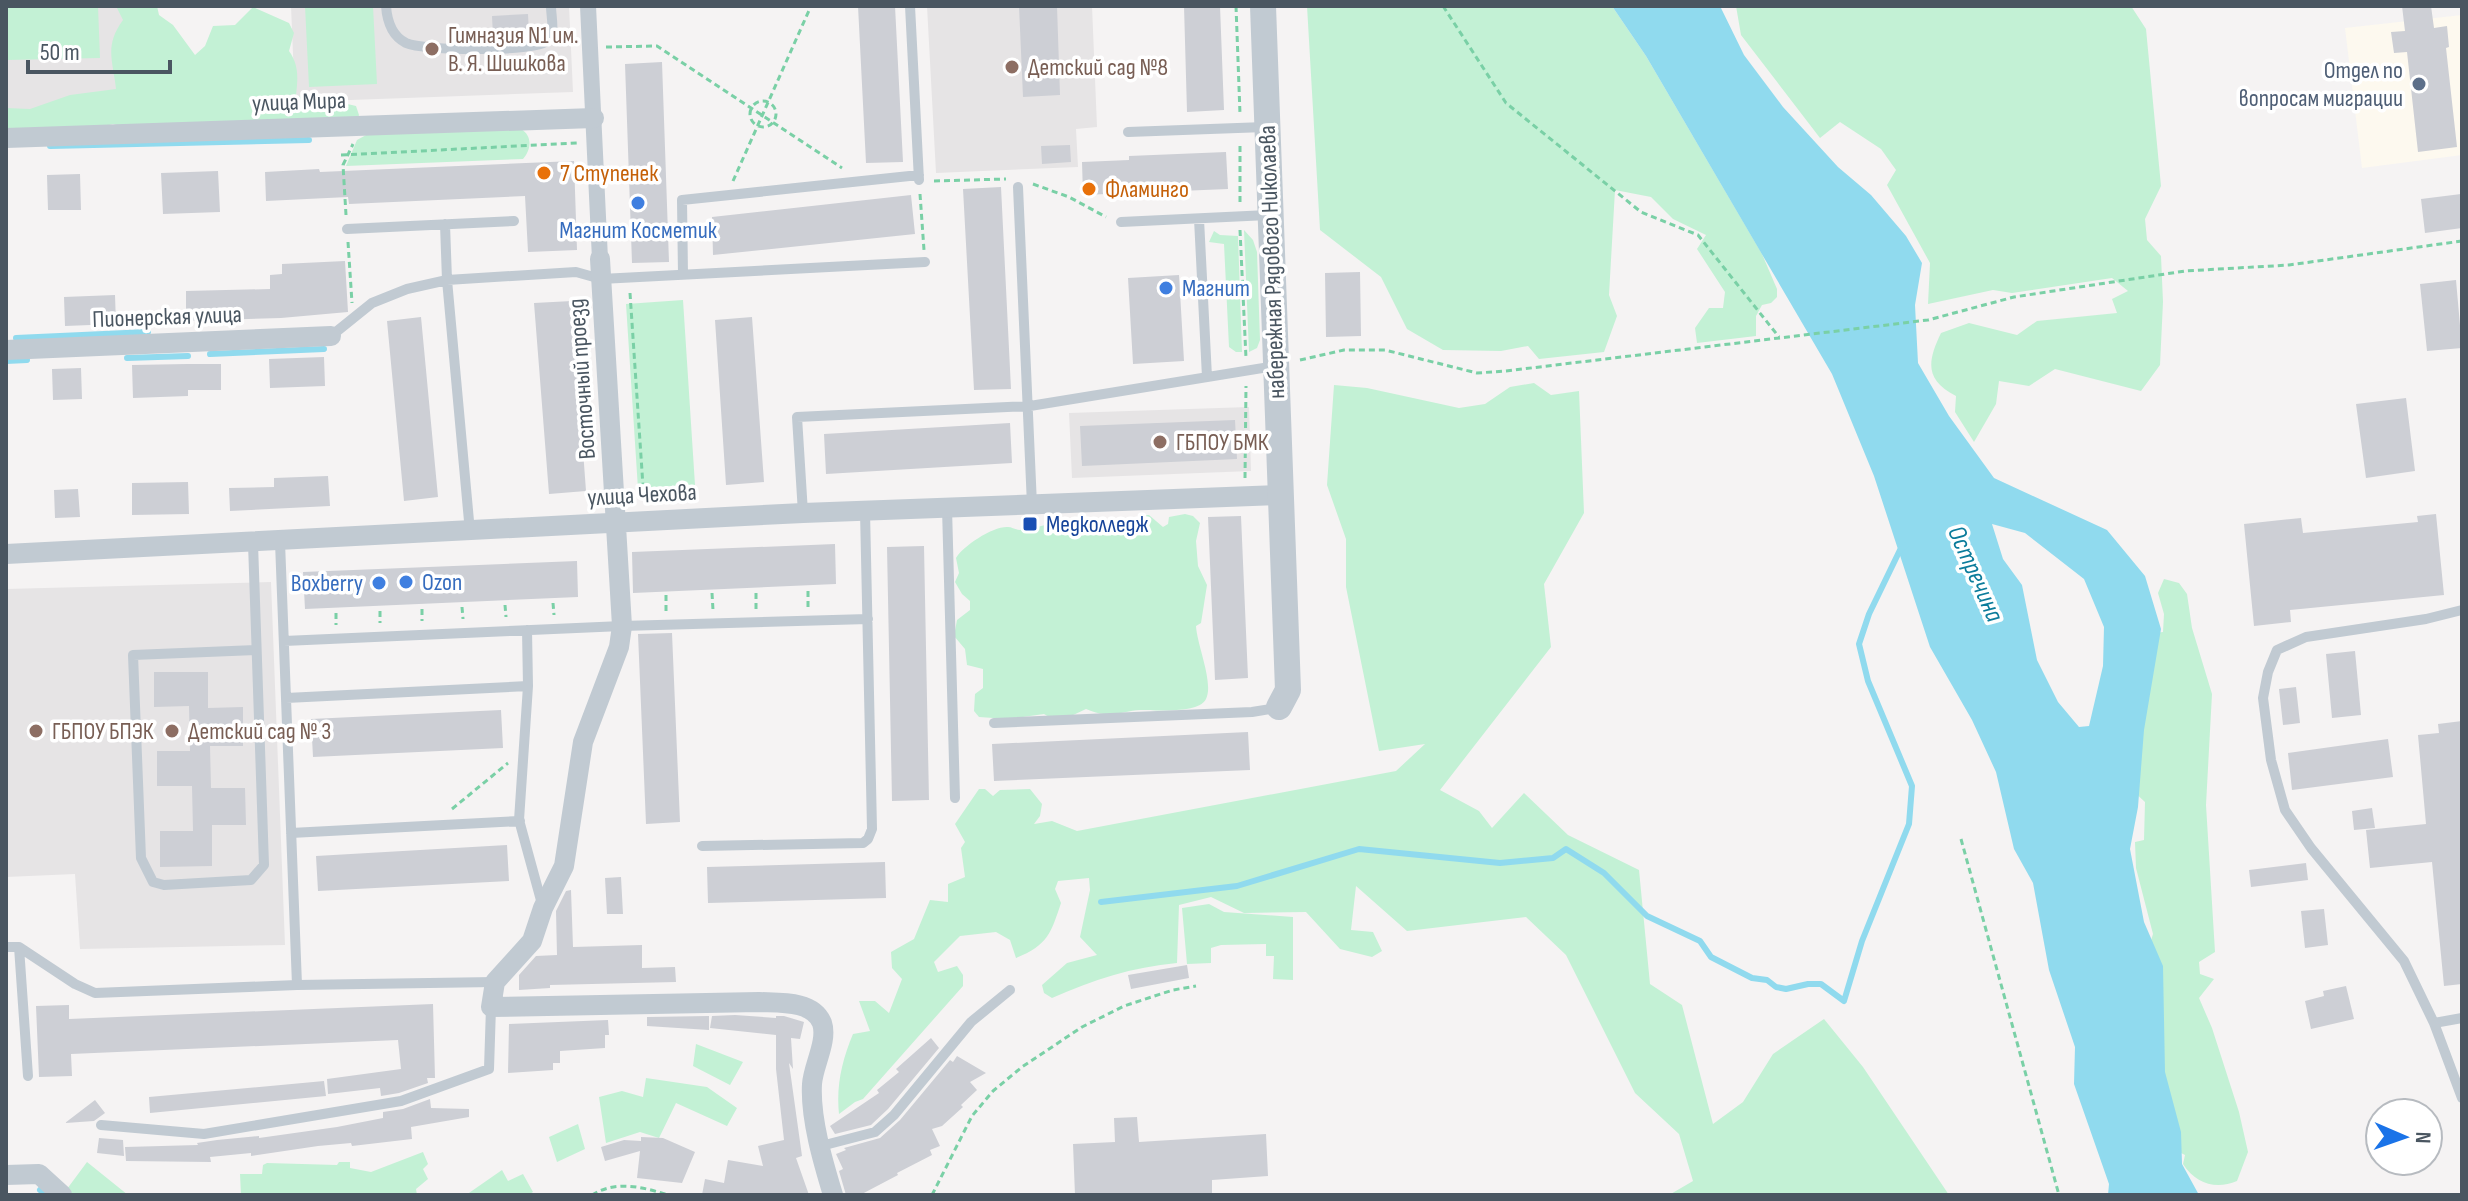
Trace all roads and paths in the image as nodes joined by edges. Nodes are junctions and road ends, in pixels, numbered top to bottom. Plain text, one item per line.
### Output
1 (386, 6) edge
2 (551, 6) edge
3 (588, 6) edge
4 (811, 6) edge
5 (910, 6) edge
6 (1236, 6) edge
7 (1263, 6) edge
8 (1443, 6) edge
9 (590, 48) junction
10 (768, 102) junction
11 (752, 108) junction
12 (762, 115) junction
13 (594, 118) junction
14 (773, 122) junction
15 (758, 125) junction
16 (1267, 127) junction
17 (1240, 128) junction
18 (1128, 132) dead end
19 (6, 138) edge
20 (595, 142) junction
21 (341, 155) dead end
22 (919, 178) junction
23 (862, 181) junction
24 (1018, 187) dead end
25 (726, 195) junction
26 (1270, 215) junction
27 (1239, 217) junction
28 (1199, 219) junction
29 (514, 221) dead end
30 (1121, 222) dead end
31 (445, 224) junction
32 (347, 229) dead end
33 (2462, 241) edge
34 (925, 262) joint
35 (601, 269) junction
36 (683, 275) junction
37 (629, 278) junction
38 (447, 280) junction
39 (331, 336) joint
40 (1779, 338) junction
41 (6, 350) edge
42 (1277, 366) junction
43 (1246, 370) junction
44 (1207, 377) junction
45 (1030, 406) junction
46 (1281, 495) junction
47 (1245, 496) junction
48 (1033, 505) junction
49 (947, 508) junction
50 (865, 511) junction
51 (803, 513) junction
52 (645, 521) junction
53 (618, 522) junction
54 (470, 532) junction
55 (280, 542) junction
56 (253, 543) junction
57 (6, 554) edge
58 (2462, 610) edge
59 (868, 619) junction
60 (622, 626) junction
61 (527, 630) junction
62 (284, 641) junction
63 (256, 650) junction
64 (528, 686) junction
65 (286, 698) junction
66 (1279, 707) joint
67 (994, 723) dead end
68 (525, 735) junction
69 (955, 798) dead end
70 (520, 821) junction
71 (432, 826) junction
72 (291, 833) junction
73 (1961, 839) dead end
74 (702, 846) dead end
75 (543, 908) junction
76 (6, 947) edge
77 (19, 947) junction
78 (495, 982) junction
79 (297, 985) junction
80 (1196, 986) dead end
81 (1010, 990) dead end
82 (491, 1007) junction
83 (2462, 1018) edge
84 (2434, 1023) junction
85 (28, 1076) dead end
86 (2462, 1098) edge
87 (101, 1125) dead end
88 (821, 1146) junction
89 (6, 1175) edge
90 (62, 1195) edge
91 (592, 1195) edge
92 (668, 1195) edge
93 (833, 1195) edge
94 (932, 1195) edge
95 (2059, 1195) edge

1 - 2 lane
3 - 9 street, Восточный проезд
4 - 10 path
5 - 22 lane
6 - 17 path
7 - 16 street, набережная Рядового Николаева
8 - 40 path
9 - 11 path
9 - 13 street, Восточный проезд
10 - 11 path
10 - 12 path
10 - 14 path
11 - 12 path
11 - 15 path
12 - 14 path
12 - 15 path
13 - 19 street, улица Мира
13 - 20 street, Восточный проезд
14 - 15 path
14 - 23 path
15 - 25 path
16 - 17 lane
16 - 26 street, набережная Рядового Николаева
17 - 18 lane
17 - 27 path
20 - 21 path
20 - 35 street, Восточный проезд
22 - 23 lane
22 - 34 path
23 - 25 lane
24 - 45 lane
25 - 36 lane
26 - 27 lane
26 - 42 street, набережная Рядового Николаева
27 - 28 lane
27 - 43 path
28 - 30 lane
28 - 44 lane
29 - 31 lane
31 - 32 lane
31 - 38 lane
33 - 40 path
34 - 36 lane
35 - 37 lane
35 - 38 lane
35 - 53 street, Восточный проезд
36 - 37 lane
37 - 52 path
38 - 39 lane
38 - 54 lane
39 - 41 street, Пионерская улица
40 - 42 path
42 - 43 lane
42 - 46 street, набережная Рядового Николаева
43 - 44 lane
43 - 47 path
44 - 45 lane
45 - 48 lane
45 - 51 lane
46 - 47 street, улица Чехова
46 - 66 street, набережная Рядового Николаева
47 - 48 street, улица Чехова
48 - 49 street, улица Чехова
49 - 50 street, улица Чехова
49 - 69 lane
50 - 51 street, улица Чехова
50 - 59 lane
51 - 52 street, улица Чехова
52 - 53 street, улица Чехова
53 - 54 street, улица Чехова
53 - 60 street, Восточный проезд
54 - 55 street, улица Чехова
55 - 56 street, улица Чехова
55 - 62 lane
56 - 57 street, улица Чехова
56 - 63 lane
58 - 84 lane
59 - 60 lane
59 - 74 lane
60 - 61 lane
60 - 75 street, Восточный проезд
61 - 62 lane
61 - 64 lane
62 - 65 lane
63 - 63 lane
64 - 65 lane
64 - 68 lane
65 - 72 lane
66 - 67 lane
68 - 70 lane
68 - 71 path
70 - 71 lane
70 - 75 lane
71 - 72 lane
72 - 79 lane
73 - 95 path
75 - 78 street, Восточный проезд
76 - 77 lane
77 - 79 lane
77 - 85 lane
78 - 79 lane
78 - 82 street
80 - 94 path
81 - 88 lane
82 - 87 lane
82 - 88 street
83 - 84 lane
84 - 86 lane
88 - 93 street
89 - 90 street
91 - 92 path

